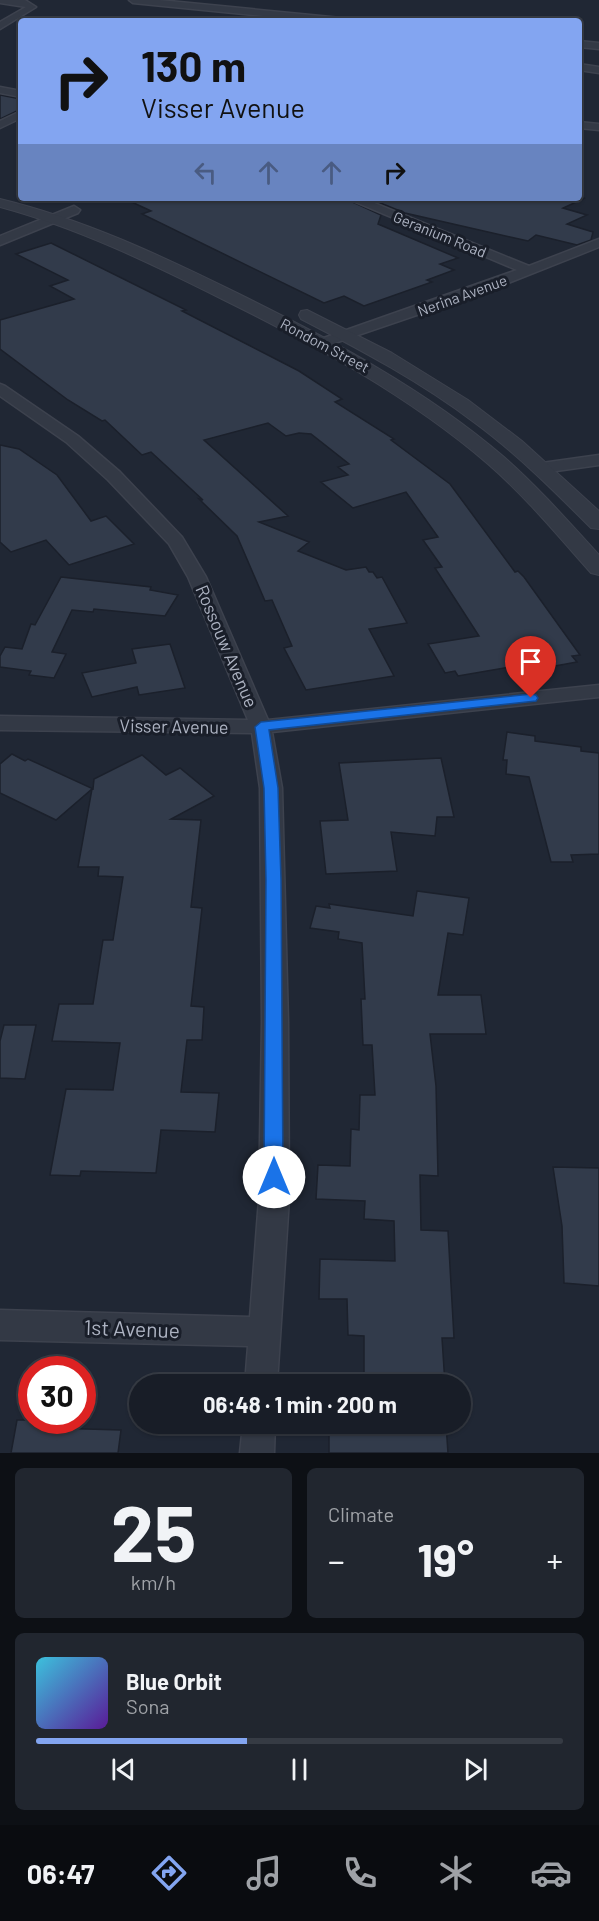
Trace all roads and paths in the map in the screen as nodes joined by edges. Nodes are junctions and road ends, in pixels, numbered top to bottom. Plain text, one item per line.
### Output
1 (0, 0) edge
2 (133, 0) edge
3 (310, 18) edge
4 (0, 26) edge
5 (582, 44) edge
6 (599, 46) edge
7 (582, 67) edge
8 (599, 70) edge
9 (0, 90) edge
10 (18, 93) edge
11 (18, 116) edge
12 (0, 125) edge
13 (582, 125) edge
14 (599, 127) edge
15 (0, 190) edge
16 (18, 194) edge
17 (38, 201) edge
18 (364, 201) edge
19 (0, 203) edge
20 (66, 214) junction
21 (0, 242) edge
22 (599, 243) edge
23 (188, 256) dead end
24 (528, 270) junction
25 (292, 308) dead end
26 (345, 335) junction
27 (323, 343) junction
28 (0, 389) edge
29 (599, 460) edge
30 (542, 468) junction
31 (599, 523) edge
32 (599, 568) edge
33 (599, 691) edge
34 (0, 723) edge
35 (261, 727) junction
36 (0, 1324) edge
37 (264, 1332) junction
38 (262, 1374) edge
39 (258, 1434) edge
40 (257, 1453) edge

1 - 4 street
2 - 3 street
5 - 6 street
7 - 8 street
9 - 10 street
11 - 12 street
13 - 14 street
15 - 16 street
17 - 20 street, Rondom Street
18 - 24 street, Geranium Road
19 - 20 street, Rondom Street
20 - 21 street
20 - 23 street, Rondom Street
20 - 27 street, Rondom Street
22 - 24 street, Nerina Avenue
24 - 26 street, Nerina Avenue
25 - 26 street, Rondom Street
26 - 27 street, Nerina Avenue
26 - 30 street, Rondom Street
27 - 32 street, Rondom Street
28 - 35 street, Rossouw Avenue
29 - 30 street
30 - 31 street, Rondom Street
33 - 35 street, Visser Avenue
34 - 35 street, Visser Avenue
35 - 37 street, Rossouw Avenue
36 - 37 street, 1st Avenue
37 - 38 street, Rossouw Avenue
39 - 40 street

